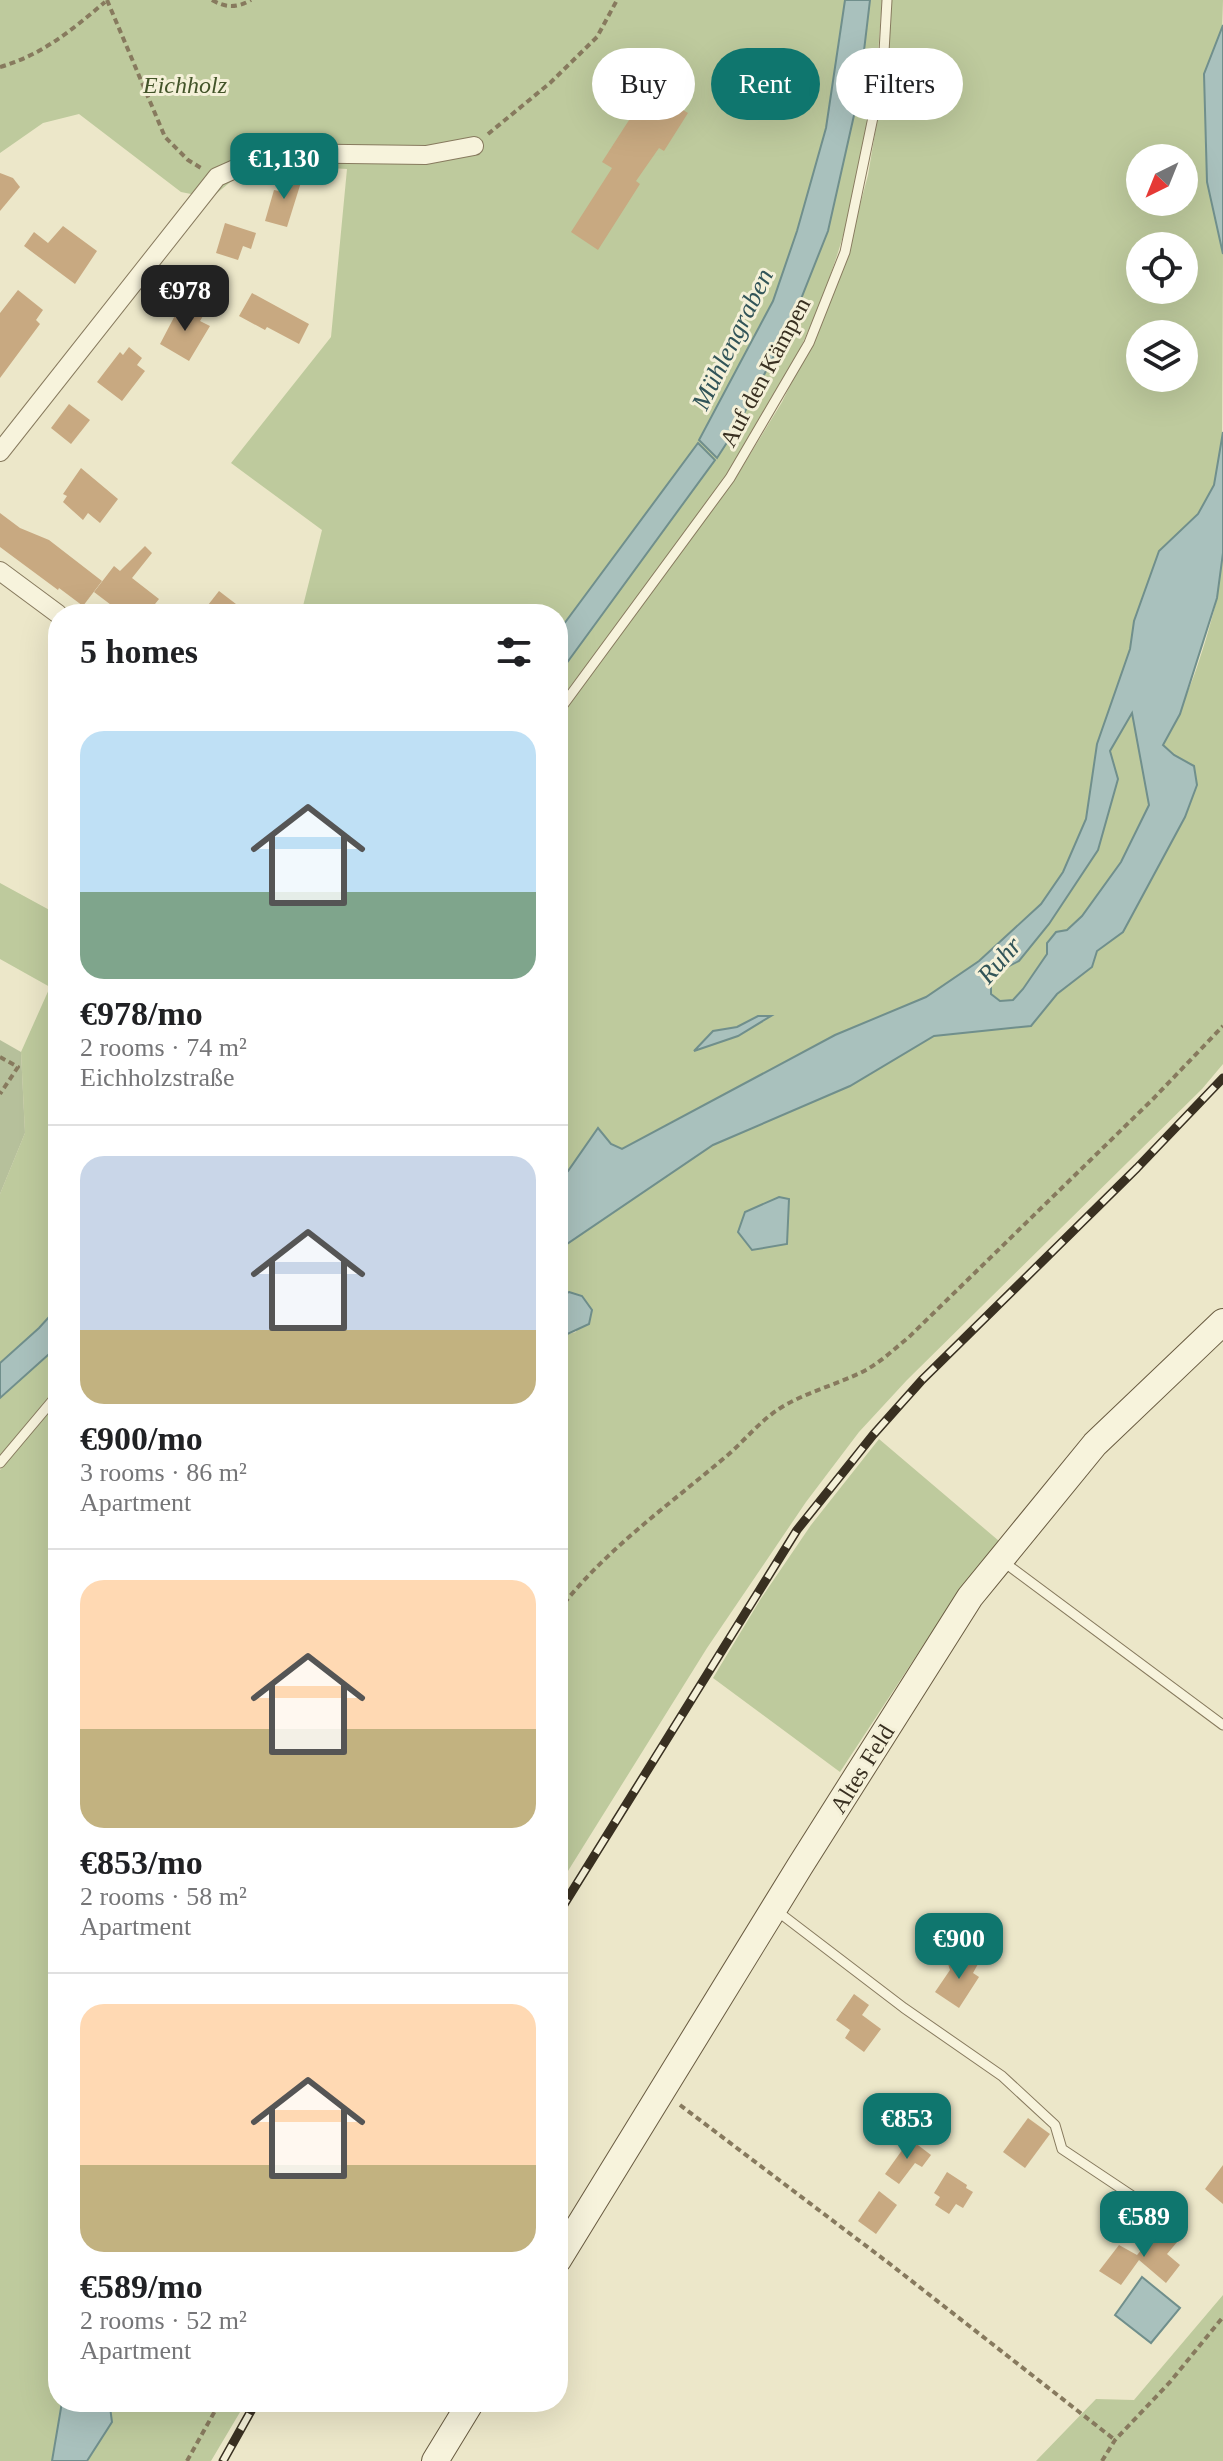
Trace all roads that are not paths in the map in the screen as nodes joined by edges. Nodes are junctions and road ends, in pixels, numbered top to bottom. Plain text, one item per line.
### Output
1 (887, 0) edge
2 (474, 146) road end
3 (0, 452) edge
4 (0, 571) edge
5 (48, 607) edge
6 (568, 698) edge
7 (1223, 1322) edge
8 (48, 1406) edge
9 (0, 1463) edge
10 (1000, 1560) junction
11 (1223, 1725) edge
12 (774, 1909) junction
13 (1149, 2207) dead end
14 (568, 2244) edge
15 (465, 2412) edge
16 (435, 2461) edge

1 - 6 lane, Auf den Kämpen
2 - 3 street
4 - 5 street
7 - 10 main road, Altes Feld
8 - 9 lane
10 - 11 lane
10 - 12 main road, Altes Feld
12 - 13 lane
12 - 14 main road, Altes Feld
15 - 16 main road

